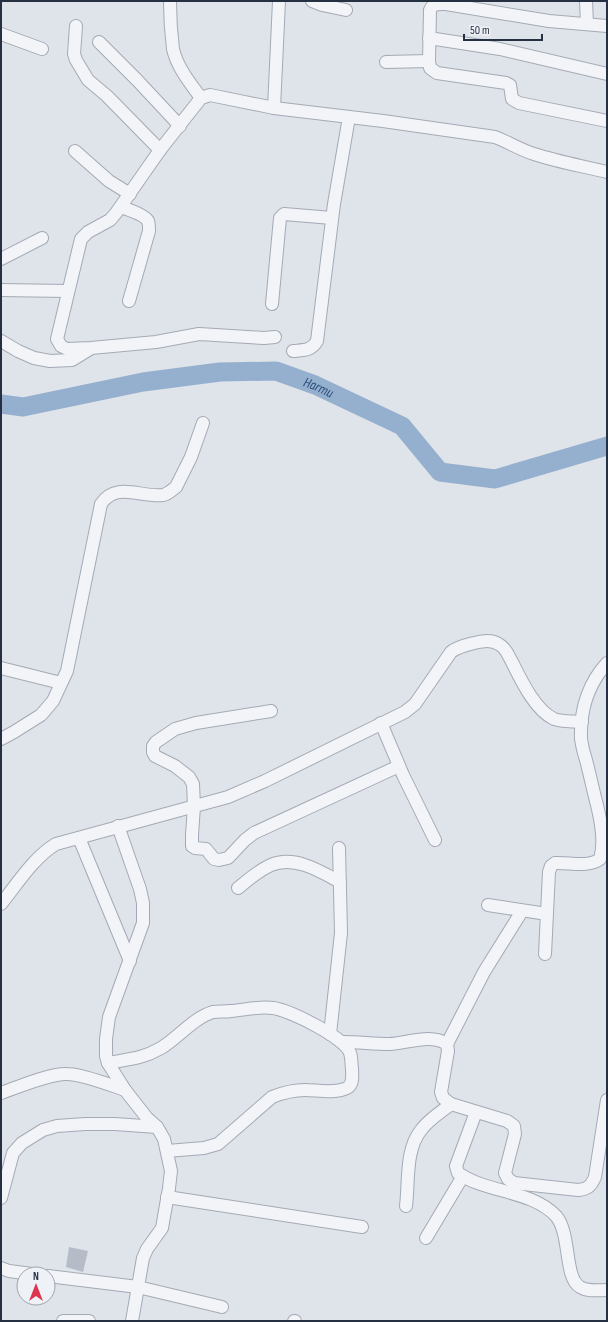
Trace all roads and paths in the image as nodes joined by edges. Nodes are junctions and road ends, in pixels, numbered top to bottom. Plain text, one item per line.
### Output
1 (170, 1) edge
2 (279, 1) edge
3 (312, 1) edge
4 (586, 1) edge
5 (346, 10) dead end
6 (587, 24) junction
7 (76, 26) dead end
8 (607, 26) edge
9 (1, 34) edge
10 (429, 38) junction
11 (98, 42) dead end
12 (42, 49) dead end
13 (429, 61) junction
14 (386, 62) dead end
15 (607, 74) edge
16 (201, 98) junction
17 (274, 108) junction
18 (348, 117) junction
19 (607, 121) edge
20 (180, 126) junction
21 (160, 150) junction
22 (75, 151) dead end
23 (607, 172) edge
24 (130, 194) junction
25 (121, 207) junction
26 (332, 218) junction
27 (42, 238) dead end
28 (1, 259) edge
29 (1, 290) edge
30 (68, 291) junction
31 (129, 301) dead end
32 (272, 304) dead end
33 (275, 337) dead end
34 (1, 341) edge
35 (91, 348) junction
36 (293, 351) dead end
37 (203, 423) dead end
38 (607, 664) edge
39 (1, 668) edge
40 (61, 682) junction
41 (271, 711) dead end
42 (582, 722) junction
43 (381, 723) junction
44 (1, 738) edge
45 (399, 766) junction
46 (194, 806) junction
47 (118, 826) junction
48 (79, 838) junction
49 (435, 840) dead end
50 (339, 848) dead end
51 (340, 882) junction
52 (238, 888) dead end
53 (1, 904) edge
54 (488, 905) dead end
55 (522, 911) junction
56 (547, 914) junction
57 (545, 954) dead end
58 (130, 961) junction
59 (330, 1034) junction
60 (343, 1042) junction
61 (447, 1044) junction
62 (108, 1063) junction
63 (125, 1090) junction
64 (1, 1093) edge
65 (607, 1100) edge
66 (451, 1104) junction
67 (476, 1112) junction
68 (156, 1128) junction
69 (167, 1150) junction
70 (463, 1176) junction
71 (167, 1197) junction
72 (1, 1198) edge
73 (406, 1206) dead end
74 (362, 1227) dead end
75 (426, 1238) dead end
76 (1, 1268) edge
77 (16, 1272) edge
78 (56, 1277) edge
79 (138, 1287) junction
80 (607, 1290) edge
81 (222, 1307) dead end
82 (63, 1321) edge
83 (89, 1321) edge
84 (132, 1321) edge

1 - 16 street
2 - 17 street
3 - 5 street
4 - 6 street
6 - 8 street
6 - 10 street
7 - 21 street
9 - 12 street
10 - 13 street
10 - 15 street
11 - 20 street
13 - 14 street
13 - 19 street
16 - 17 street
16 - 20 street
17 - 18 street
18 - 23 street
18 - 26 street
20 - 21 street
21 - 24 street
22 - 24 street
24 - 25 street
25 - 30 street
25 - 31 street
26 - 32 street
26 - 36 street
27 - 28 street
29 - 30 street
30 - 35 street
33 - 35 street
34 - 35 street
37 - 40 street
38 - 42 street
39 - 40 street
40 - 44 street
41 - 46 street
42 - 43 street
42 - 56 street
43 - 45 street
43 - 46 street
45 - 46 street
45 - 49 street
46 - 47 street
47 - 48 street
47 - 58 street
48 - 53 street
48 - 58 street
50 - 51 street
51 - 52 street
51 - 59 street
54 - 55 street
55 - 56 street
55 - 61 street
56 - 57 street
58 - 62 street
59 - 60 street
59 - 62 street
60 - 61 street
60 - 69 street
61 - 66 street
62 - 63 street
63 - 64 street
63 - 68 street
65 - 67 street
66 - 67 street
66 - 73 street
67 - 70 street
68 - 69 street
68 - 72 street
69 - 71 street
70 - 75 street
70 - 80 street
71 - 74 street
71 - 79 street
76 - 77 street
78 - 79 street
79 - 81 street
79 - 84 street
82 - 83 street

